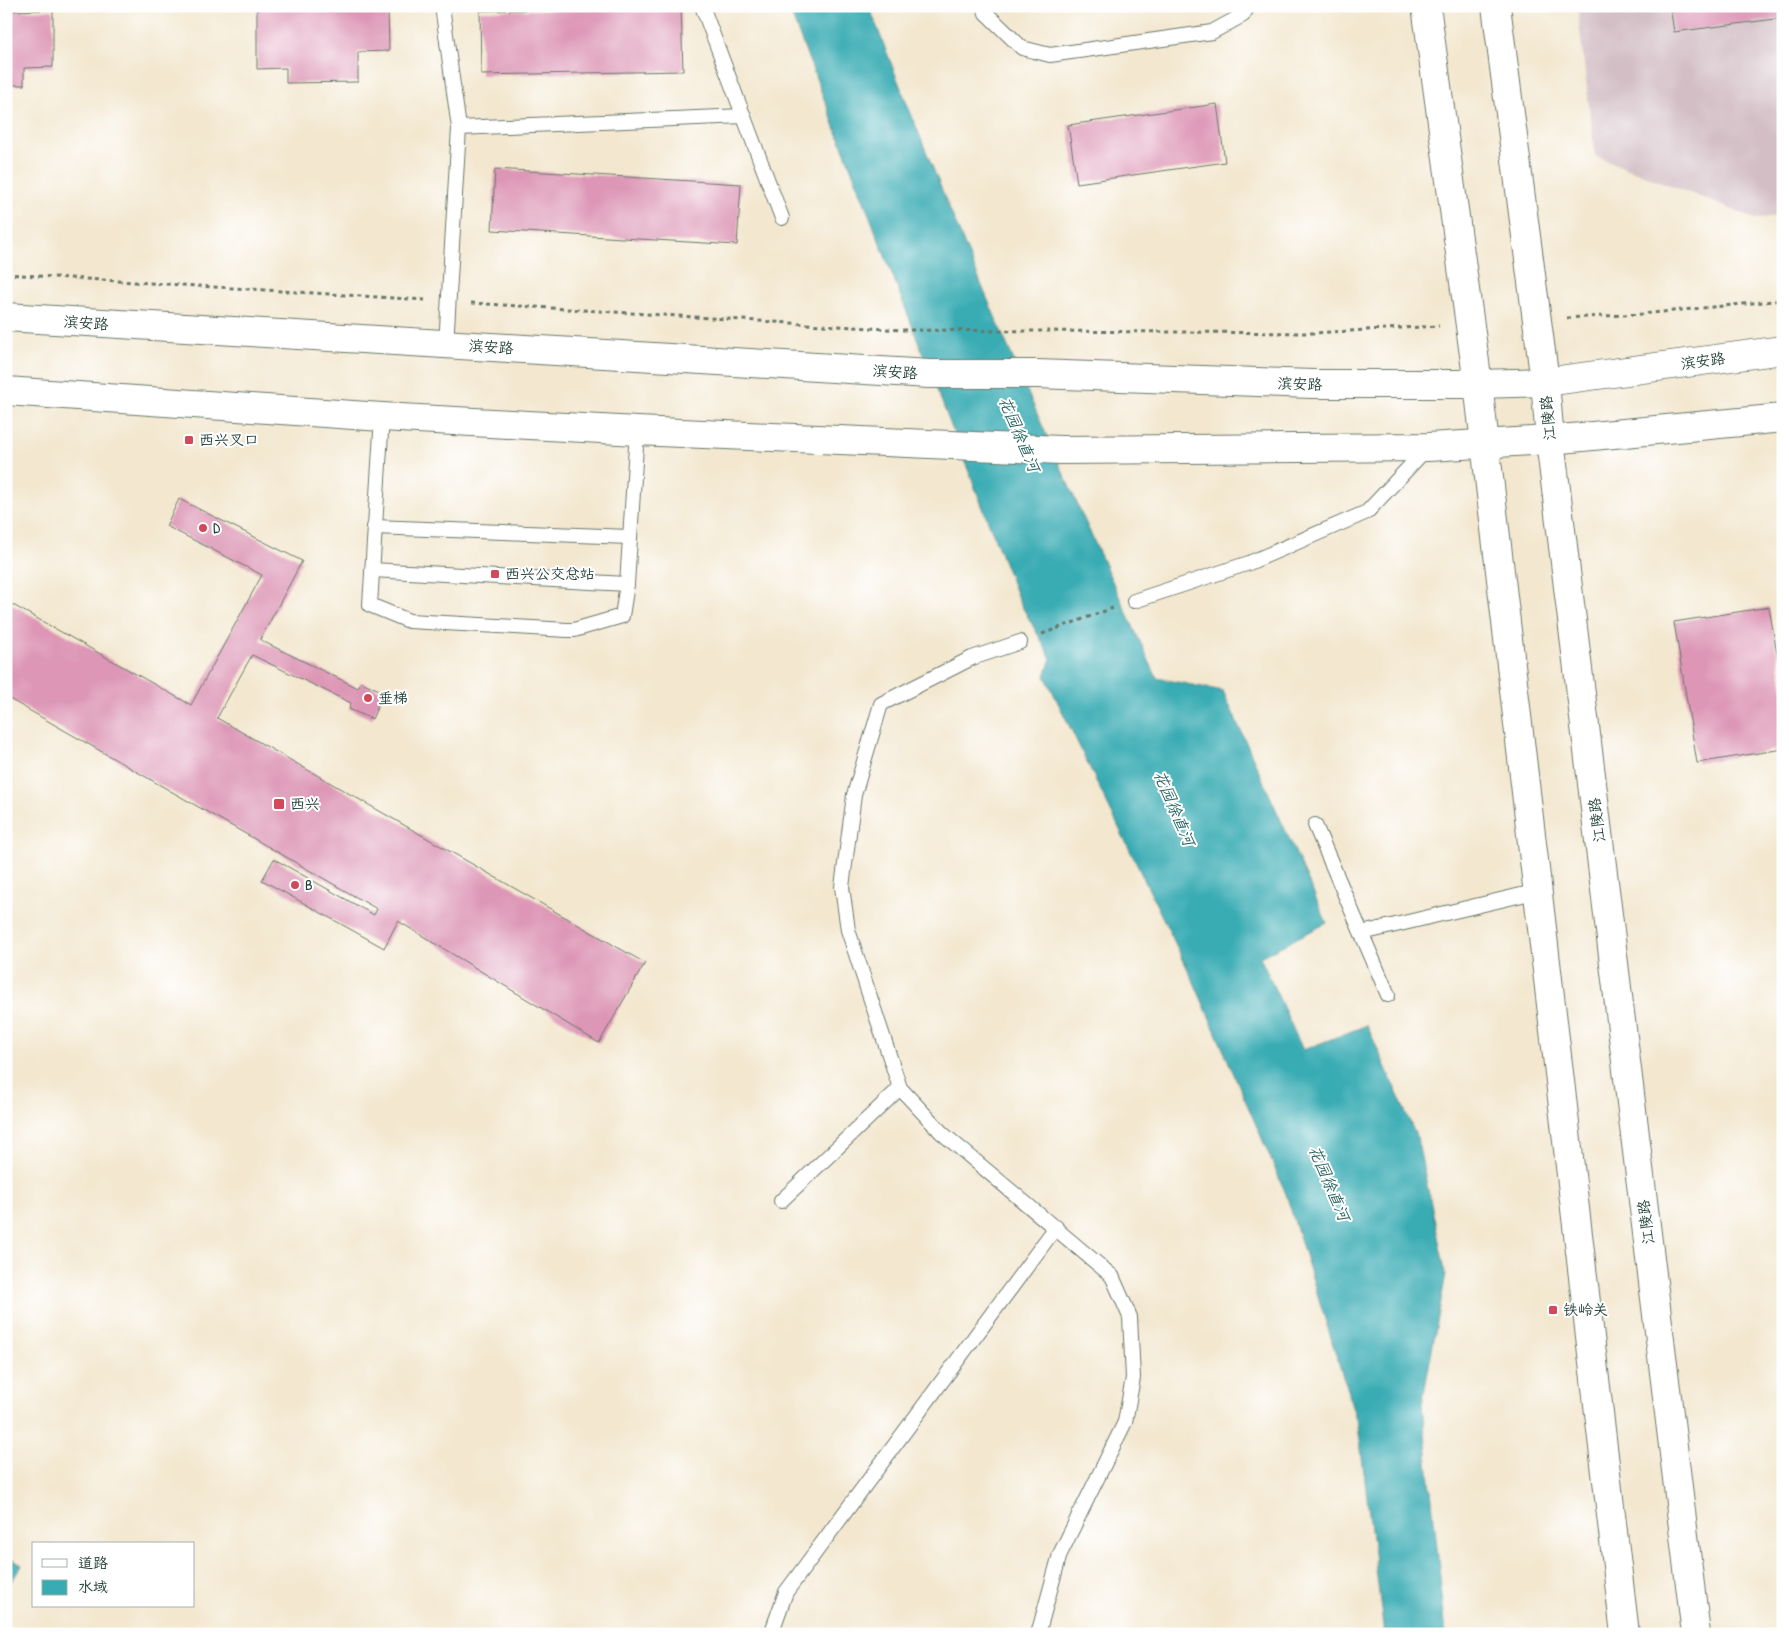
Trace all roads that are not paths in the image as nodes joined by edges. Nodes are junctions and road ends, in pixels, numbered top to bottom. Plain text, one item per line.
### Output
1 (442, 6) edge
2 (702, 6) edge
3 (984, 6) edge
4 (1248, 6) edge
5 (1426, 6) edge
6 (1496, 6) edge
7 (744, 116) junction
8 (459, 128) junction
9 (782, 218) dead end
10 (6, 318) edge
11 (446, 345) junction
12 (1783, 350) edge
13 (1545, 382) junction
14 (1478, 384) junction
15 (6, 391) edge
16 (382, 417) junction
17 (1783, 418) edge
18 (637, 431) junction
19 (1550, 440) junction
20 (1485, 443) junction
21 (1428, 447) junction
22 (374, 527) junction
23 (629, 538) junction
24 (372, 570) junction
25 (627, 584) junction
26 (1134, 601) road end
27 (1020, 642) road end
28 (1315, 825) dead end
29 (1538, 890) junction
30 (1362, 934) junction
31 (1388, 995) dead end
32 (900, 1088) junction
33 (781, 1202) dead end
34 (1056, 1227) junction
35 (771, 1634) edge
36 (1038, 1634) edge
37 (1625, 1634) edge
38 (1696, 1634) edge

1 - 8 lane
2 - 7 lane
3 - 4 lane
5 - 14 main road
6 - 13 main road, 江陵路
7 - 8 lane
7 - 9 lane
8 - 11 lane
10 - 11 main road, 滨安路
11 - 14 main road, 滨安路
12 - 13 main road, 滨安路
13 - 14 main road, 滨安路
13 - 19 main road, 江陵路
14 - 20 main road
15 - 16 main road
16 - 18 main road
16 - 22 lane
17 - 19 main road
18 - 21 main road
18 - 23 lane
19 - 20 main road
19 - 38 main road, 江陵路
20 - 21 main road
20 - 29 main road
21 - 26 lane
22 - 23 lane
22 - 24 lane
23 - 25 lane
24 - 25 lane
24 - 25 lane
27 - 32 lane
28 - 30 lane
29 - 30 lane
29 - 37 main road
30 - 31 lane
32 - 33 lane
32 - 34 lane
34 - 35 lane
34 - 36 lane

